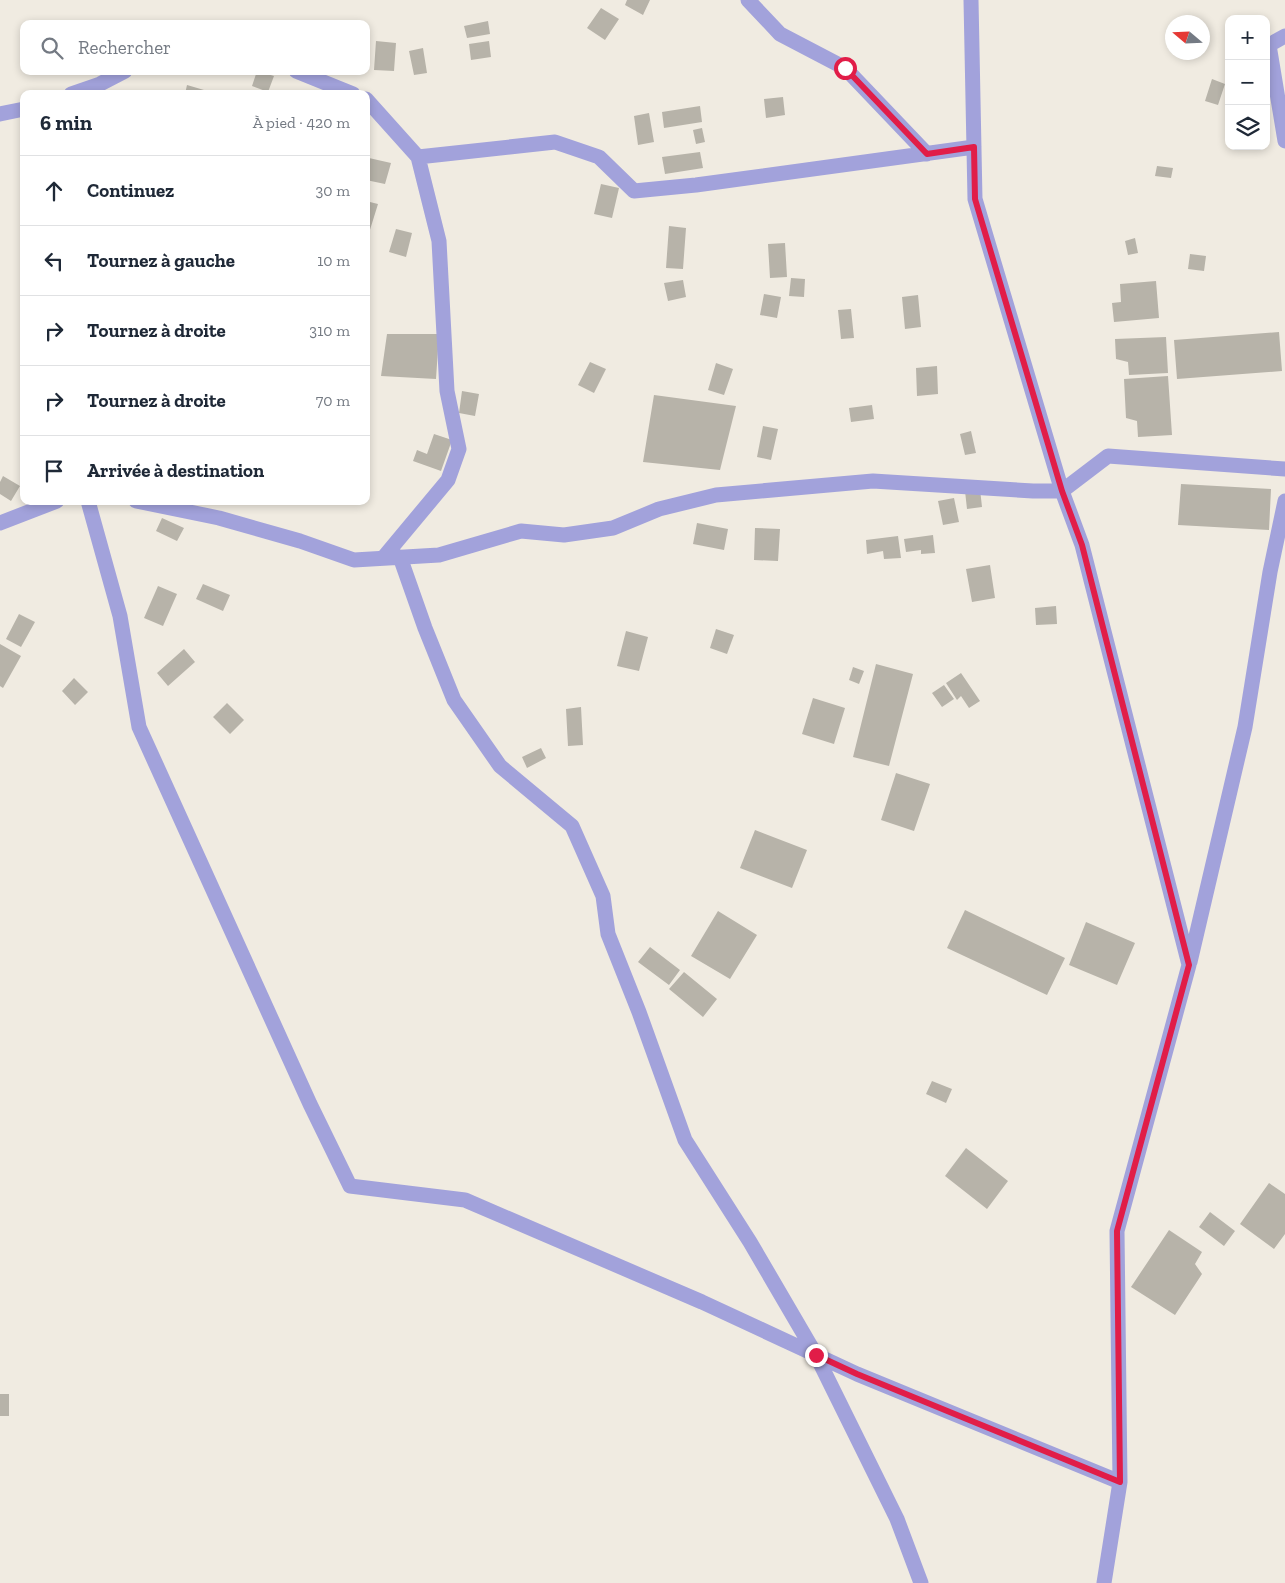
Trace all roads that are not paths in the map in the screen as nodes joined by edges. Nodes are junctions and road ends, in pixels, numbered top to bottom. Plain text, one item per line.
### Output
1 (748, 0) edge
2 (971, 0) edge
3 (1285, 36) edge
4 (117, 75) edge
5 (306, 75) edge
6 (83, 90) edge
7 (343, 90) edge
8 (370, 103) edge
9 (20, 110) edge
10 (0, 114) edge
11 (1285, 141) edge
12 (974, 147) junction
13 (927, 154) junction
14 (418, 157) junction
15 (1285, 469) edge
16 (1062, 491) junction
17 (1285, 501) edge
18 (47, 505) edge
19 (89, 505) edge
20 (156, 505) edge
21 (0, 523) edge
22 (400, 557) junction
23 (383, 558) junction
24 (1189, 965) junction
25 (816, 1355) junction
26 (1120, 1482) junction
27 (922, 1583) edge
28 (1104, 1583) edge

1 - 13 street
2 - 12 street
3 - 11 street
4 - 6 street
5 - 7 street
8 - 14 street
9 - 10 street
12 - 13 street
12 - 16 street
13 - 14 street
14 - 23 street
15 - 16 street
16 - 22 street
16 - 24 street
17 - 24 street
18 - 21 street
19 - 25 street
20 - 23 street
22 - 23 street
22 - 25 street
24 - 26 street
25 - 26 street
25 - 27 street
26 - 28 street

